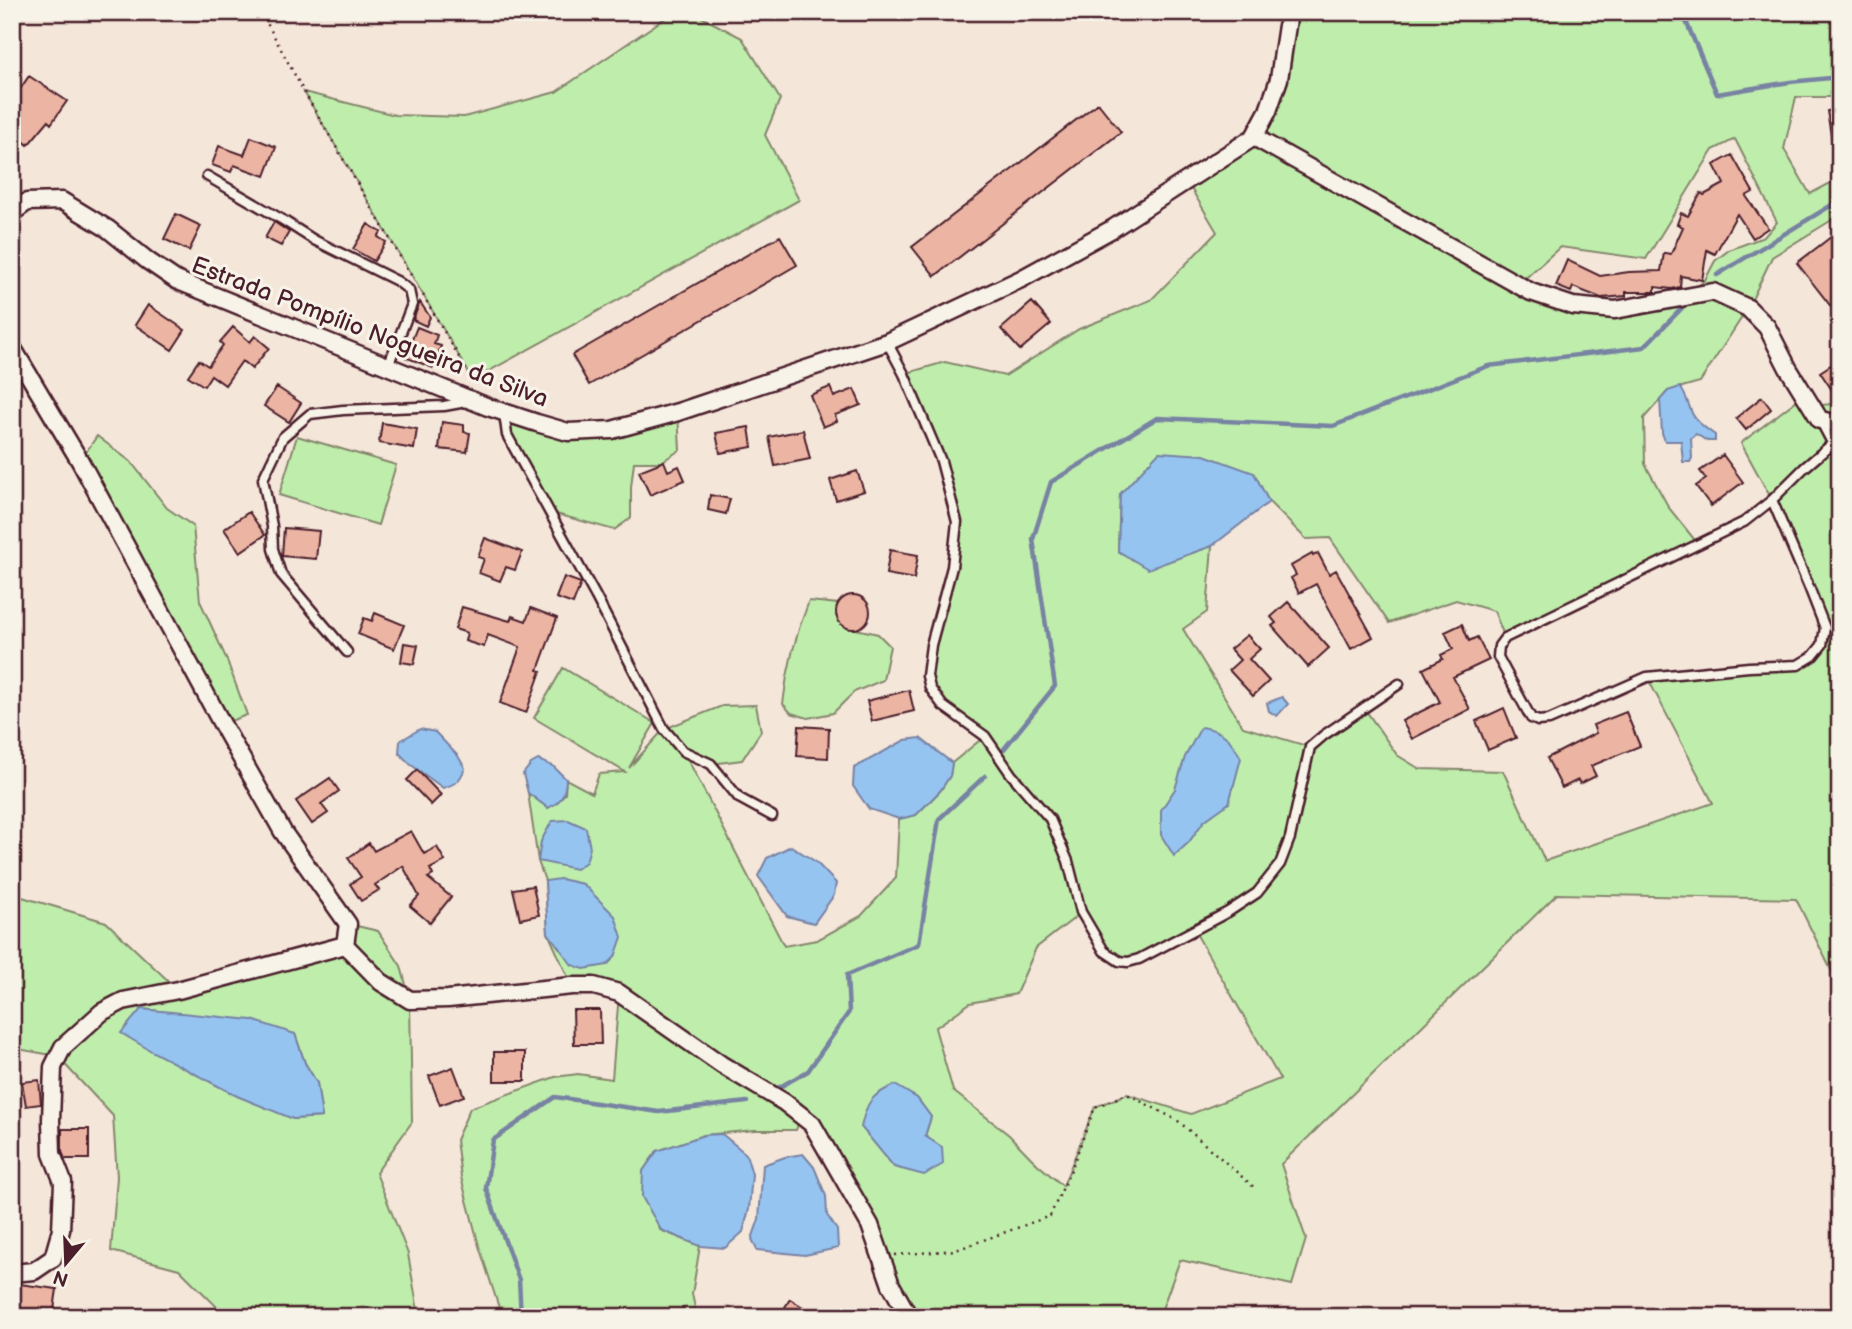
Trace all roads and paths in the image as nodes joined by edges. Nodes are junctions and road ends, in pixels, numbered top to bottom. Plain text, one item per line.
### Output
1 (261, 12) edge
2 (1289, 12) edge
3 (1254, 137) junction
4 (207, 176) dead end
5 (12, 214) edge
6 (415, 282) dead end
7 (422, 294) dead end
8 (887, 342) junction
9 (12, 347) edge
10 (388, 366) junction
11 (472, 401) junction
12 (488, 407) junction
13 (504, 412) junction
14 (1820, 420) junction
15 (1840, 424) edge
16 (1832, 444) junction
17 (1840, 458) edge
18 (1772, 500) junction
19 (347, 652) dead end
20 (1399, 684) dead end
21 (772, 816) dead end
22 (345, 945) junction
23 (1256, 1189) dead end
24 (881, 1256) junction
25 (12, 1273) edge
26 (909, 1317) edge

1 - 6 path
2 - 3 street
3 - 8 street, Estrada Pompílio Nogueira da Silva
3 - 14 street
4 - 10 lane
5 - 10 street, Estrada Pompílio Nogueira da Silva
7 - 12 path
8 - 13 street, Estrada Pompílio Nogueira da Silva
8 - 20 lane
9 - 22 street
10 - 11 street, Estrada Pompílio Nogueira da Silva
11 - 12 street, Estrada Pompílio Nogueira da Silva
11 - 19 lane
12 - 13 street, Estrada Pompílio Nogueira da Silva
13 - 21 lane
14 - 15 street
14 - 16 lane
16 - 17 lane
16 - 18 lane
18 - 18 lane
22 - 24 street
22 - 25 street
23 - 24 path
24 - 26 street

